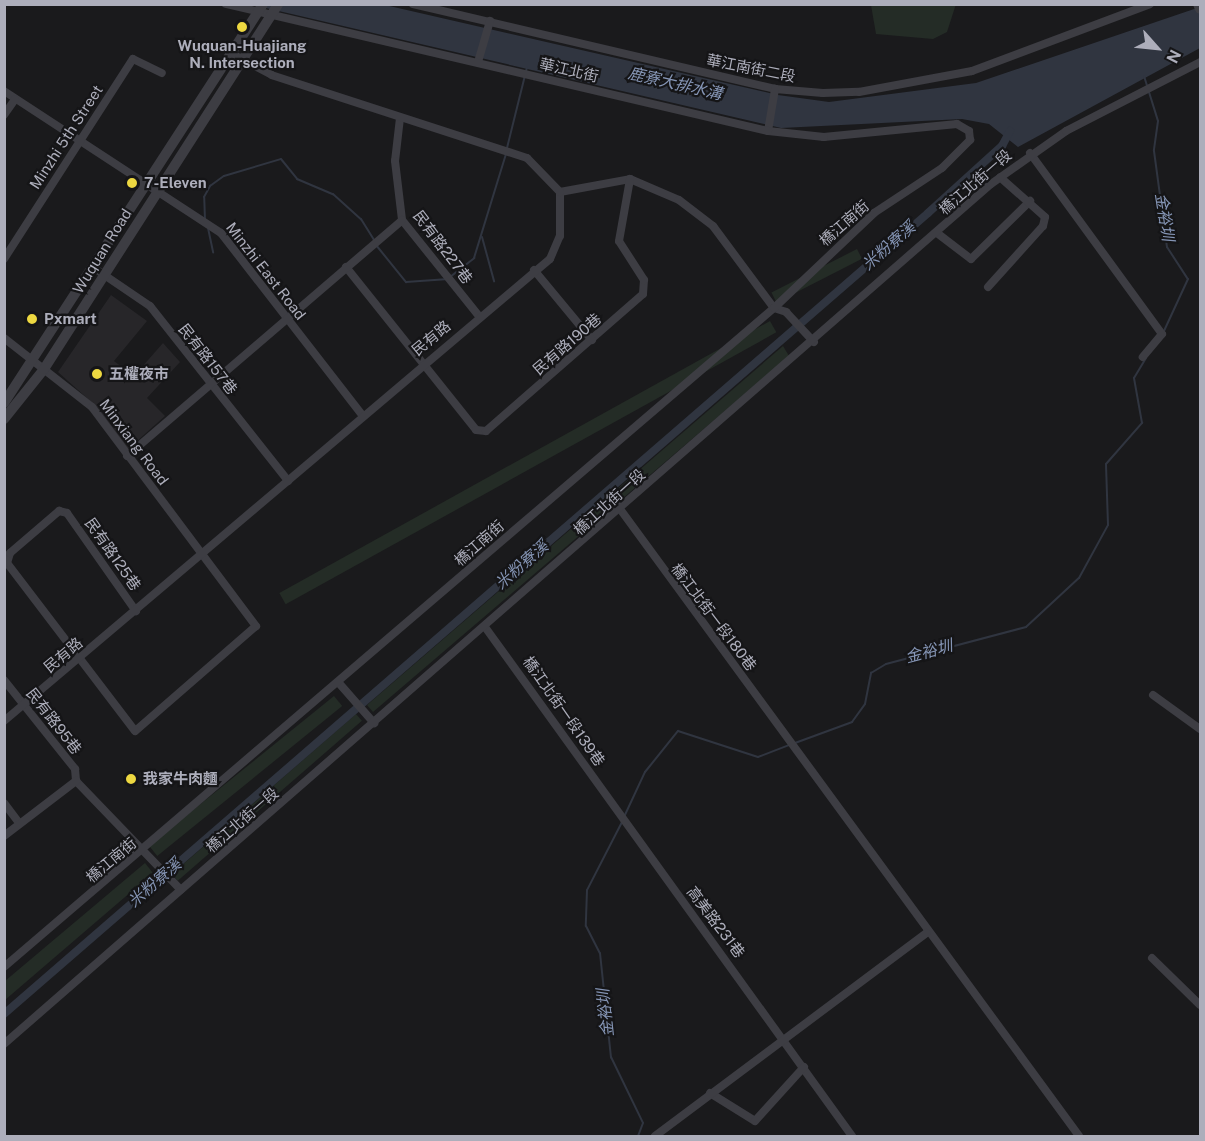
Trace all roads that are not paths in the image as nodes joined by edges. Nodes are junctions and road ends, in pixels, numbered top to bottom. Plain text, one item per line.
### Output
1 (226, 4) edge
2 (413, 4) edge
3 (1150, 4) edge
4 (1198, 4) edge
5 (261, 8) edge
6 (1200, 9) edge
7 (274, 10) edge
8 (489, 23) junction
9 (232, 54) junction
10 (242, 59) junction
11 (479, 61) junction
12 (1200, 62) edge
13 (162, 73) dead end
14 (4, 91) edge
15 (774, 91) junction
16 (15, 99) junction
17 (4, 115) edge
18 (400, 118) junction
19 (769, 129) junction
20 (79, 140) junction
21 (970, 140) joint
22 (1030, 153) junction
23 (1000, 177) junction
24 (630, 179) junction
25 (147, 184) junction
26 (157, 191) junction
27 (560, 192) junction
28 (1030, 201) junction
29 (402, 220) junction
30 (937, 233) junction
31 (4, 259) edge
32 (346, 267) junction
33 (94, 268) junction
34 (534, 270) junction
35 (105, 274) junction
36 (988, 287) dead end
37 (774, 308) junction
38 (479, 316) junction
39 (286, 318) junction
40 (4, 338) edge
41 (592, 340) junction
42 (814, 342) junction
43 (1143, 357) dead end
44 (421, 364) junction
45 (40, 366) junction
46 (210, 384) junction
47 (4, 403) edge
48 (362, 415) junction
49 (4, 419) edge
50 (127, 456) junction
51 (288, 481) junction
52 (620, 509) junction
53 (202, 552) junction
54 (136, 611) junction
55 (485, 627) junction
56 (79, 658) junction
57 (4, 680) edge
58 (338, 682) junction
59 (1153, 695) dead end
60 (24, 705) junction
61 (371, 720) junction
62 (4, 721) edge
63 (1200, 729) edge
64 (76, 781) junction
65 (4, 803) edge
66 (626, 822) joint
67 (19, 824) junction
68 (4, 836) edge
69 (143, 851) junction
70 (181, 890) junction
71 (926, 933) junction
72 (1152, 958) dead end
73 (4, 967) edge
74 (1200, 1005) edge
75 (785, 1037) junction
76 (4, 1044) edge
77 (804, 1067) junction
78 (710, 1093) junction
79 (655, 1137) edge
80 (852, 1137) edge
81 (1080, 1137) edge

1 - 5 street, 華江北街
2 - 8 street, 華江南街二段
3 - 15 street, 華江南街二段
4 - 6 street
5 - 7 street, 華江北街
5 - 9 street, Wuquan Road
7 - 10 street, Wuquan Road
7 - 11 street, 華江北街
8 - 11 street
8 - 15 street, 華江南街二段
9 - 10 street
9 - 25 street, Wuquan Road
10 - 18 street
10 - 26 street, Wuquan Road
11 - 19 street, 華江北街
12 - 22 street, 橋江北街一段
13 - 20 street, Minzhi 5th Street
14 - 16 street, Minzhi East Road
15 - 19 street
16 - 17 street
16 - 20 street, Minzhi East Road
18 - 27 street
18 - 29 street, 民有路227巷
19 - 21 street, 華江北街
20 - 25 street, Minzhi East Road
20 - 31 street, Minzhi 5th Street
21 - 37 street, 橋江南街
22 - 23 street, 橋江北街一段
22 - 43 street
23 - 28 street
23 - 30 street, 橋江北街一段
24 - 27 street
24 - 37 street
24 - 41 street, 民有路190巷
25 - 26 street, Minzhi East Road
25 - 33 street, Wuquan Road
26 - 35 street, Wuquan Road
26 - 39 street, Minzhi East Road
27 - 34 street, 民有路
28 - 30 street
28 - 36 street
29 - 32 street
29 - 38 street, 民有路227巷
30 - 42 street, 橋江北街一段
32 - 39 street
32 - 44 street
33 - 35 street, 民有路157巷
33 - 45 street, Wuquan Road
34 - 38 street, 民有路
34 - 41 street
35 - 45 street, Wuquan Road
35 - 46 street, 民有路157巷
37 - 42 street
37 - 58 street, 橋江南街
38 - 44 street, 民有路
39 - 46 street
39 - 48 street, Minzhi East Road
40 - 45 street, Minxiang Road
41 - 44 street, 民有路190巷
42 - 52 street, 橋江北街一段
44 - 48 street, 民有路
45 - 47 street, Wuquan Road
45 - 49 street, Wuquan Road
45 - 50 street, Minxiang Road
46 - 50 street
46 - 51 street, 民有路157巷
48 - 51 street, 民有路
50 - 53 street, Minxiang Road
51 - 53 street, 民有路
52 - 55 street, 橋江北街一段
52 - 71 street, 橋江北街一段180巷
53 - 54 street, 民有路
53 - 56 street, Minxiang Road
54 - 56 street, 民有路
54 - 56 street, 民有路125巷
55 - 61 street, 橋江北街一段
55 - 66 street, 橋江北街一段139巷
56 - 60 street, 民有路
57 - 60 street, 民有路95巷
58 - 61 street
58 - 69 street, 橋江南街
59 - 63 street
60 - 62 street, 民有路
60 - 64 street, 民有路95巷
61 - 70 street, 橋江北街一段
64 - 67 street
64 - 69 street, 民有路95巷
65 - 67 street
66 - 75 street, 高美路231巷
67 - 68 street
69 - 70 street, 民有路95巷
69 - 73 street, 橋江南街
70 - 76 street, 橋江北街一段
71 - 75 street
71 - 81 street, 橋江北街一段180巷
72 - 74 street
75 - 77 street, 高美路231巷
75 - 78 street
77 - 78 street
77 - 80 street, 高美路231巷
78 - 79 street

